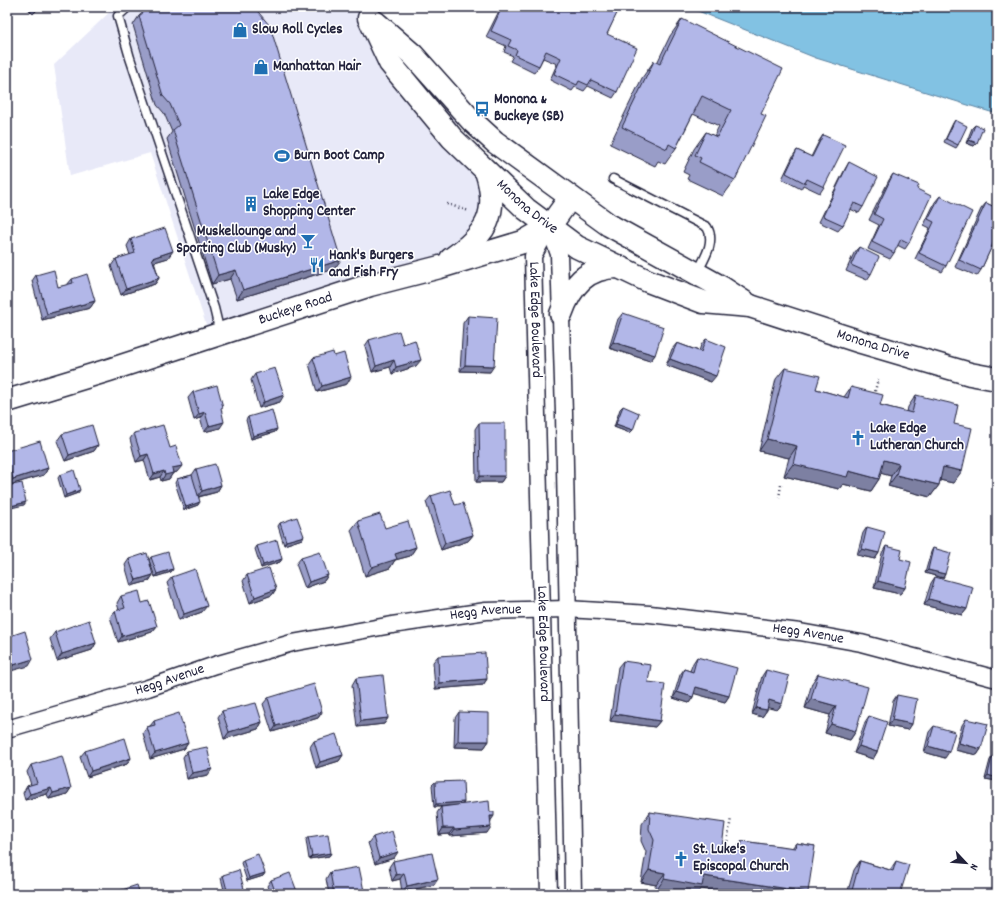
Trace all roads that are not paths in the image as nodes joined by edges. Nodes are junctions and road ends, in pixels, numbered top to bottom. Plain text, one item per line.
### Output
1 (128, 7) edge
2 (365, 12) edge
3 (486, 171) junction
4 (613, 179) dead end
5 (570, 198) junction
6 (549, 227) junction
7 (440, 267) junction
8 (618, 267) junction
9 (697, 274) junction
10 (750, 306) junction
11 (561, 314) junction
12 (221, 334) junction
13 (997, 379) edge
14 (7, 401) edge
15 (567, 609) junction
16 (541, 610) junction
17 (997, 679) edge
18 (7, 729) edge
19 (549, 894) edge
20 (573, 894) edge

1 - 12 lane
2 - 3 street, Monona Drive
2 - 5 street, Monona Drive
3 - 6 street, Monona Drive
3 - 7 street
4 - 9 lane
5 - 6 street, Buckeye Road
5 - 9 street, Monona Drive
6 - 7 street, Buckeye Road
6 - 8 street, Monona Drive
6 - 11 street, Lake Edge Boulevard
6 - 16 street, Lake Edge Boulevard
7 - 12 street, Buckeye Road
8 - 10 street, Monona Drive
8 - 11 street
9 - 10 street, Monona Drive
10 - 13 street, Monona Drive
11 - 15 street, Lake Edge Boulevard
12 - 14 street, Buckeye Road
15 - 16 street, Hegg Avenue
15 - 17 street, Hegg Avenue
15 - 20 street, Lake Edge Boulevard
16 - 18 street, Hegg Avenue
16 - 19 street, Lake Edge Boulevard

